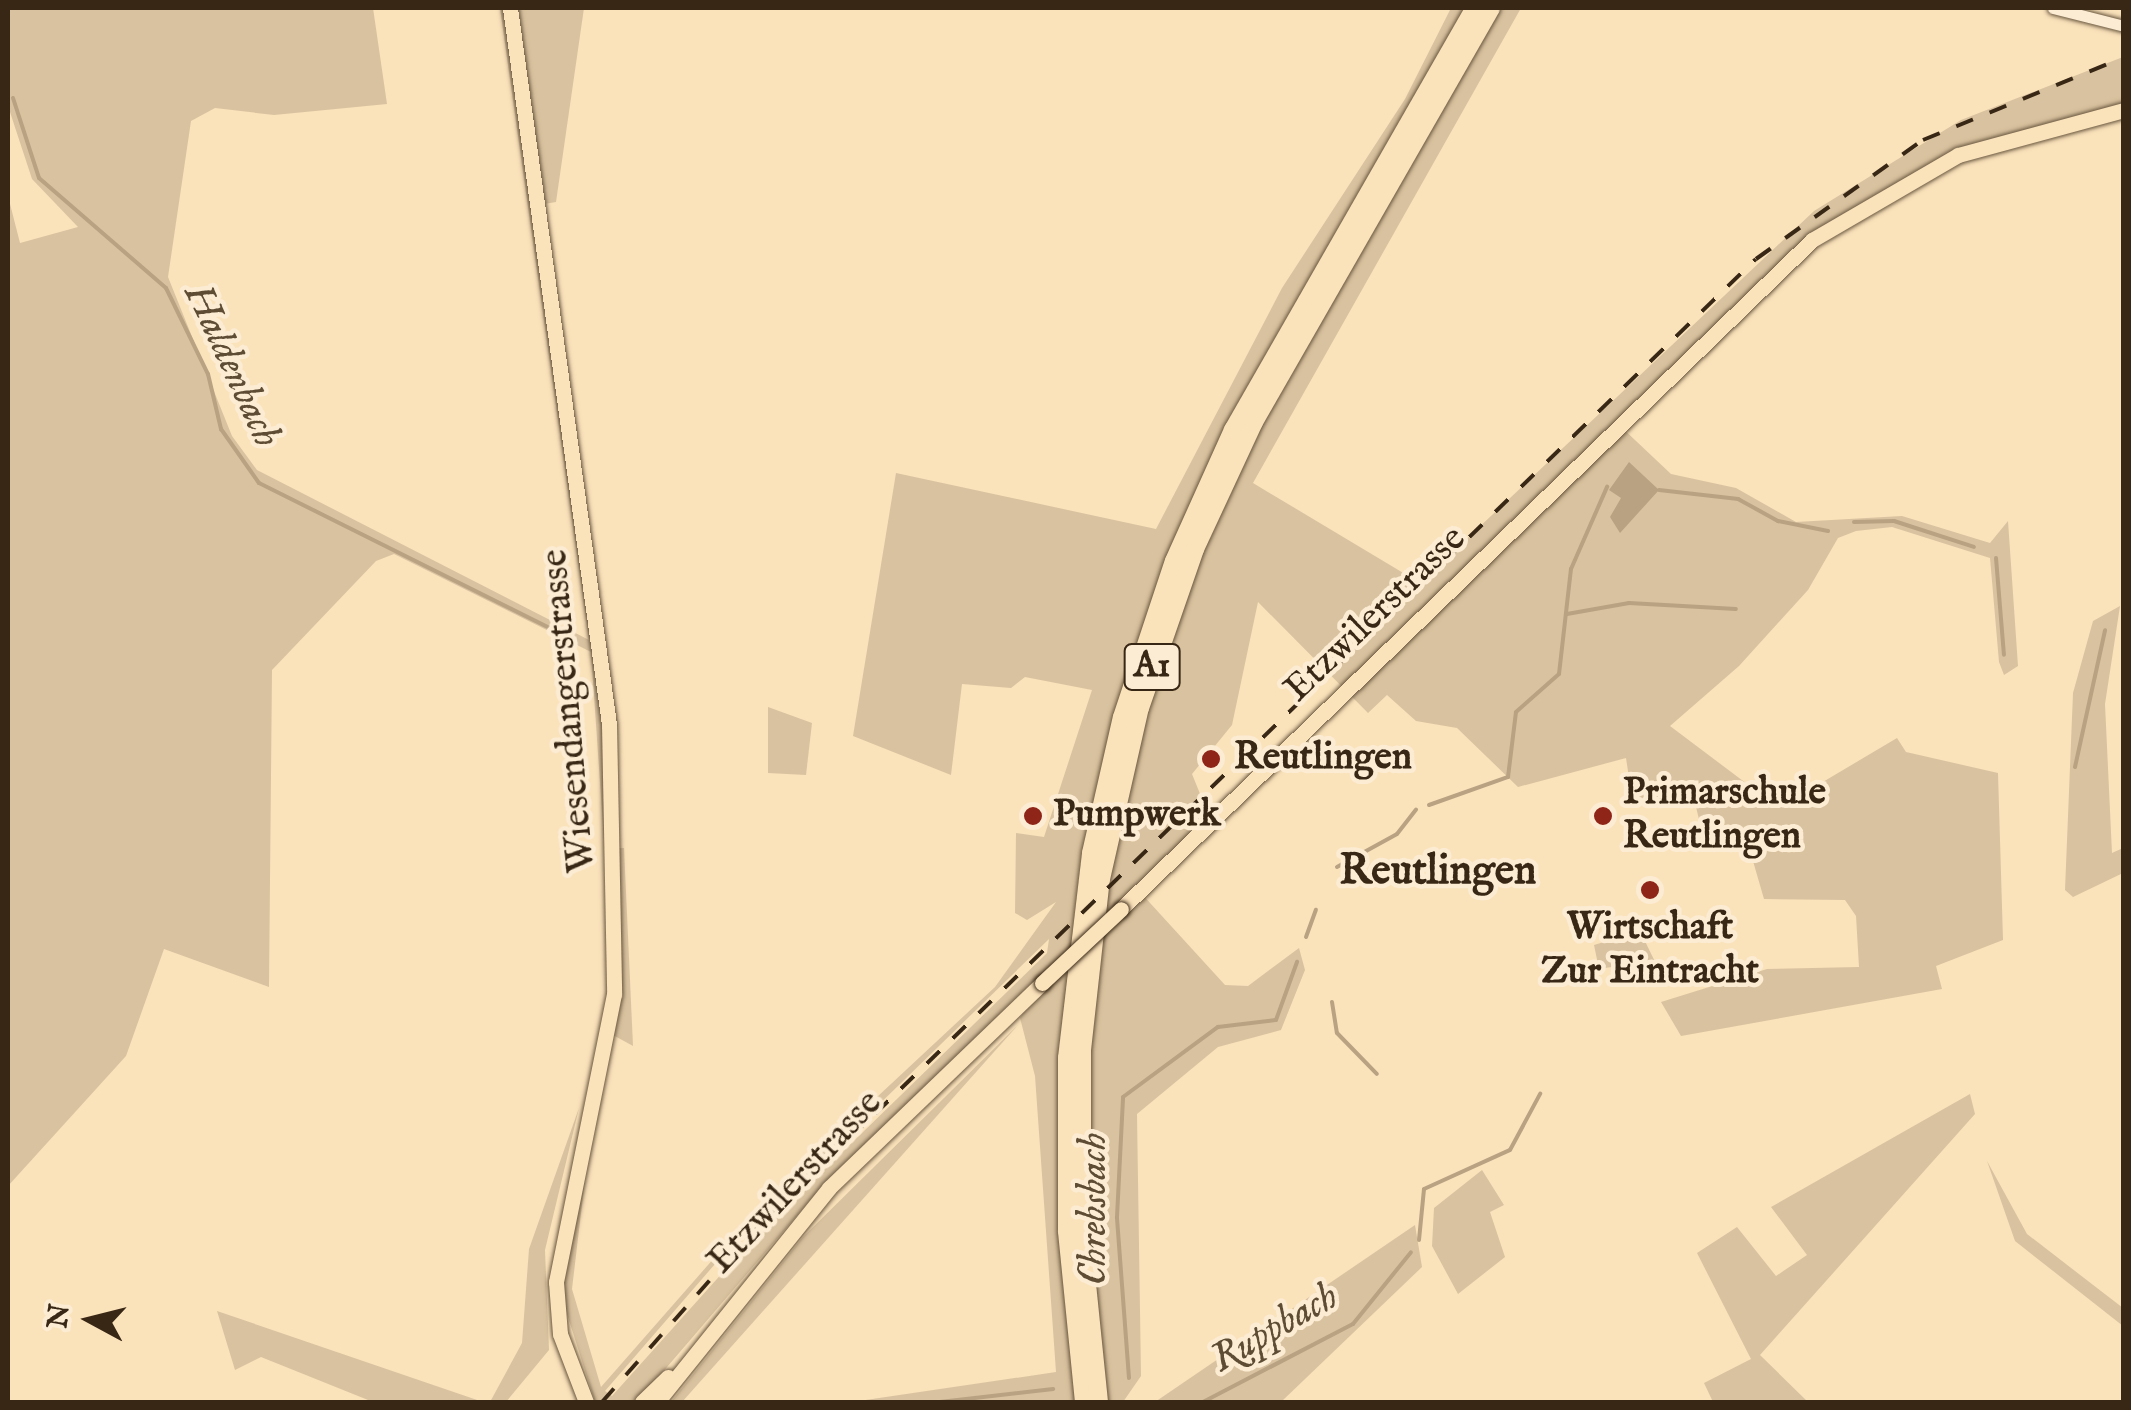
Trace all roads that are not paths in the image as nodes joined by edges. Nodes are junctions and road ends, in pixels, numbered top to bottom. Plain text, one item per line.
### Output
1 (510, 8) edge
2 (1475, 8) edge
3 (1491, 8) edge
4 (2053, 8) edge
5 (2124, 26) edge
6 (2124, 110) edge
7 (672, 1375) junction
8 (586, 1402) edge
9 (642, 1402) edge
10 (657, 1402) edge
11 (1084, 1402) edge
12 (1099, 1402) edge

1 - 8 main road, Wiesendangerstrasse
2 - 11 highway, A1
3 - 12 highway, A1
4 - 5 street
6 - 7 main road, Etzwilerstrasse, bridge
7 - 9 main road, Etzwilerstrasse
7 - 10 main road, Etzwilerstrasse

